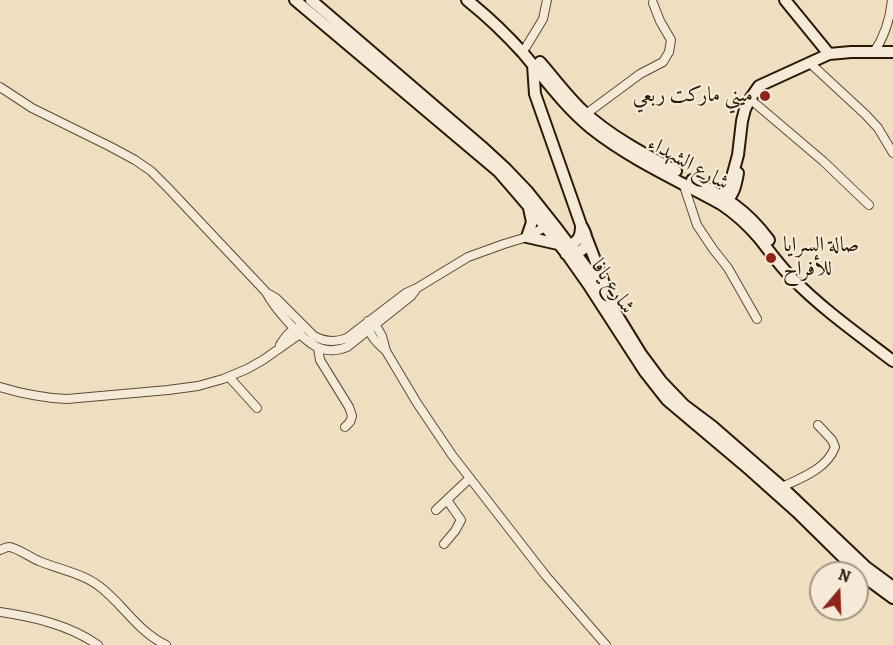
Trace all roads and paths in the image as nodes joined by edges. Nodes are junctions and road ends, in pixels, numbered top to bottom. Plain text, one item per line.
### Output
1 (295, 0) edge
2 (311, 0) edge
3 (467, 0) edge
4 (476, 0) edge
5 (547, 0) edge
6 (785, 0) edge
7 (892, 0) edge
8 (653, 3) dead end
9 (874, 51) junction
10 (893, 52) edge
11 (829, 54) junction
12 (531, 56) junction
13 (811, 64) junction
14 (0, 87) edge
15 (750, 99) junction
16 (586, 114) junction
17 (893, 153) edge
18 (683, 183) junction
19 (724, 200) junction
20 (869, 205) dead end
21 (528, 206) junction
22 (581, 225) junction
23 (550, 227) junction
24 (527, 237) junction
25 (587, 238) junction
26 (567, 249) junction
27 (612, 306) junction
28 (757, 319) dead end
29 (370, 325) junction
30 (299, 329) junction
31 (318, 348) junction
32 (893, 352) edge
33 (893, 361) edge
34 (229, 377) junction
35 (0, 387) edge
36 (257, 408) dead end
37 (818, 424) dead end
38 (345, 427) dead end
39 (470, 478) junction
40 (782, 487) junction
41 (447, 500) junction
42 (436, 510) dead end
43 (444, 544) dead end
44 (0, 550) edge
45 (893, 587) edge
46 (893, 598) edge
47 (0, 612) edge
48 (98, 645) edge
49 (166, 645) edge
50 (606, 645) edge

1 - 21 street, شارع يافا
2 - 23 street, شارع يافا
3 - 12 street, شارع الشهداء
4 - 12 street, شارع الشهداء
5 - 12 street
6 - 11 street
7 - 9 street
8 - 16 street
9 - 10 street
9 - 11 street
11 - 13 street
12 - 16 street, شارع الشهداء
12 - 18 street, شارع الشهداء
12 - 22 street
13 - 15 street
13 - 17 street
14 - 30 street
15 - 19 street
15 - 20 street
16 - 19 street, شارع الشهداء
18 - 19 street, شارع الشهداء
18 - 28 street
19 - 32 street, شارع الشهداء
19 - 33 street, شارع الشهداء
21 - 23 street, شارع يافا
21 - 24 street
22 - 25 street
22 - 26 street
23 - 24 street
23 - 26 street, شارع يافا
24 - 26 street
24 - 29 street
25 - 26 street
25 - 27 street
26 - 27 street, شارع يافا
26 - 46 street, شارع يافا
27 - 40 street, شارع يافا
29 - 30 street
29 - 31 street
29 - 39 street
30 - 31 street
30 - 34 street
31 - 38 street
34 - 35 street
34 - 36 street
37 - 40 street
39 - 41 street
39 - 50 street
40 - 45 street, شارع يافا
41 - 42 street
41 - 43 street
44 - 49 street
47 - 48 street

